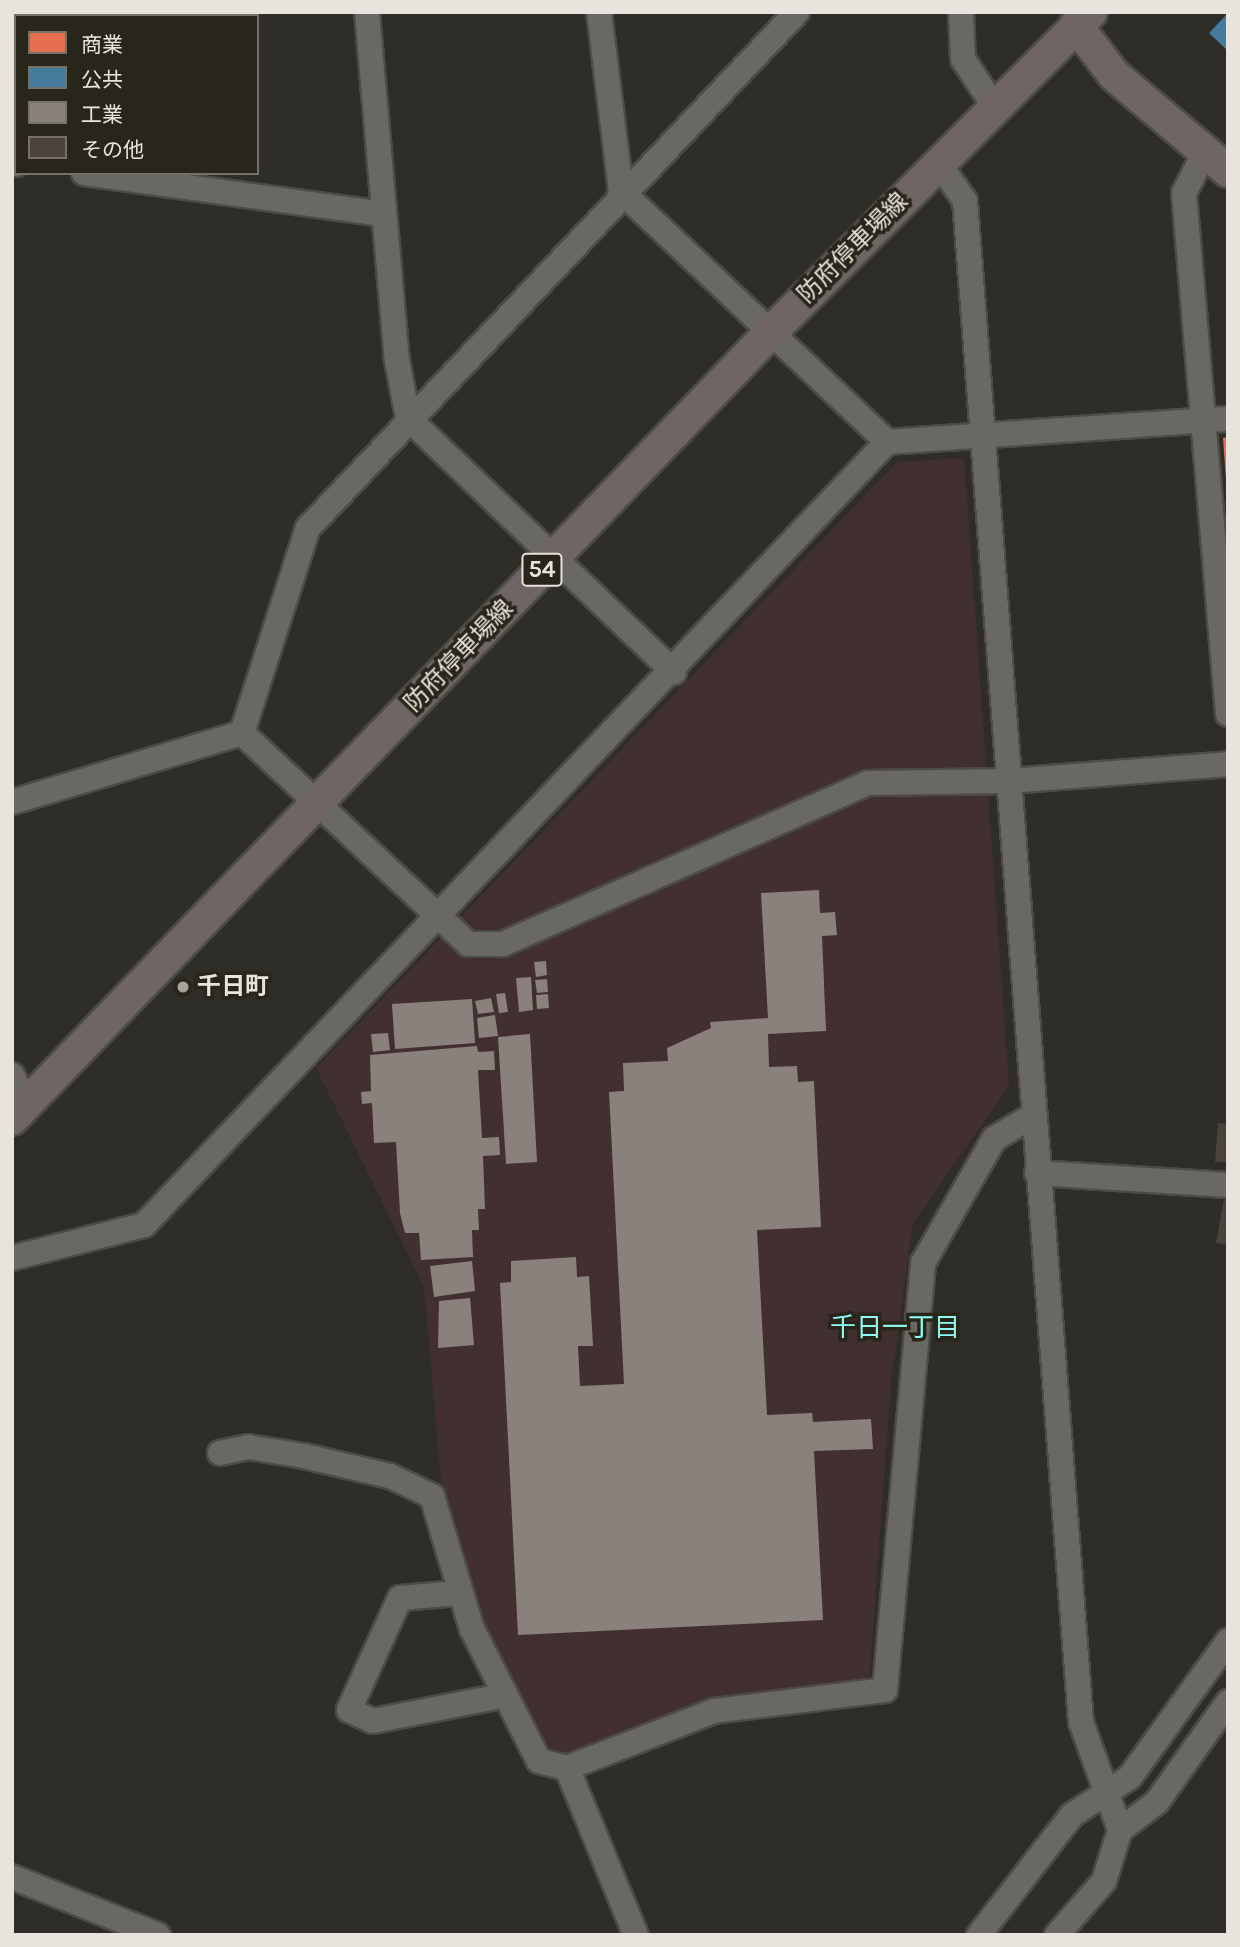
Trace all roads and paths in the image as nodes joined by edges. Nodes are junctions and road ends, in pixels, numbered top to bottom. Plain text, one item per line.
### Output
1 (367, 12) edge
2 (599, 12) edge
3 (797, 12) edge
4 (961, 12) edge
5 (1081, 15) edge
6 (994, 106) junction
7 (938, 162) junction
8 (1216, 162) edge
9 (99, 175) edge
10 (621, 191) junction
11 (383, 214) junction
12 (769, 334) junction
13 (408, 418) junction
14 (1228, 419) edge
15 (1202, 421) junction
16 (981, 434) junction
17 (887, 442) junction
18 (555, 556) junction
19 (674, 672) junction
20 (1228, 714) edge
21 (242, 733) junction
22 (1228, 764) edge
23 (1009, 780) junction
24 (12, 802) edge
25 (316, 803) junction
26 (437, 917) junction
27 (12, 1075) edge
28 (19, 1112) edge
29 (1032, 1116) junction
30 (1037, 1173) junction
31 (1228, 1185) edge
32 (12, 1258) edge
33 (220, 1453) dead end
34 (458, 1593) junction
35 (1228, 1641) edge
36 (502, 1696) junction
37 (1228, 1702) edge
38 (567, 1768) junction
39 (1107, 1790) junction
40 (1120, 1830) junction
41 (12, 1877) edge
42 (158, 1935) edge
43 (636, 1935) edge
44 (979, 1935) edge
45 (1057, 1935) edge

1 - 11 street
2 - 10 street
3 - 10 street
4 - 6 street
5 - 6 main road, 防府停車場線 / 54
5 - 8 main road
6 - 7 main road, 防府停車場線 / 54
7 - 12 main road, 防府停車場線 / 54
7 - 16 street
8 - 15 street
9 - 11 street
10 - 12 street
10 - 13 street
11 - 13 street
12 - 17 street
12 - 18 main road, 防府停車場線 / 54
13 - 18 street
13 - 21 street
14 - 15 street
15 - 16 street
15 - 20 street
16 - 17 street
16 - 23 street
17 - 19 street
18 - 19 street
18 - 25 main road, 防府停車場線 / 54
19 - 26 street
21 - 24 street
21 - 25 street
22 - 23 street
23 - 26 street
23 - 29 street
25 - 26 street
25 - 28 main road, 防府停車場線 / 54
26 - 32 street
27 - 28 street
29 - 30 street
29 - 38 street
30 - 31 street
30 - 39 street
33 - 34 street
34 - 36 street
34 - 36 street
35 - 39 street
36 - 38 street
37 - 40 street
38 - 43 street
39 - 40 street
39 - 44 street
40 - 45 street
41 - 42 street

